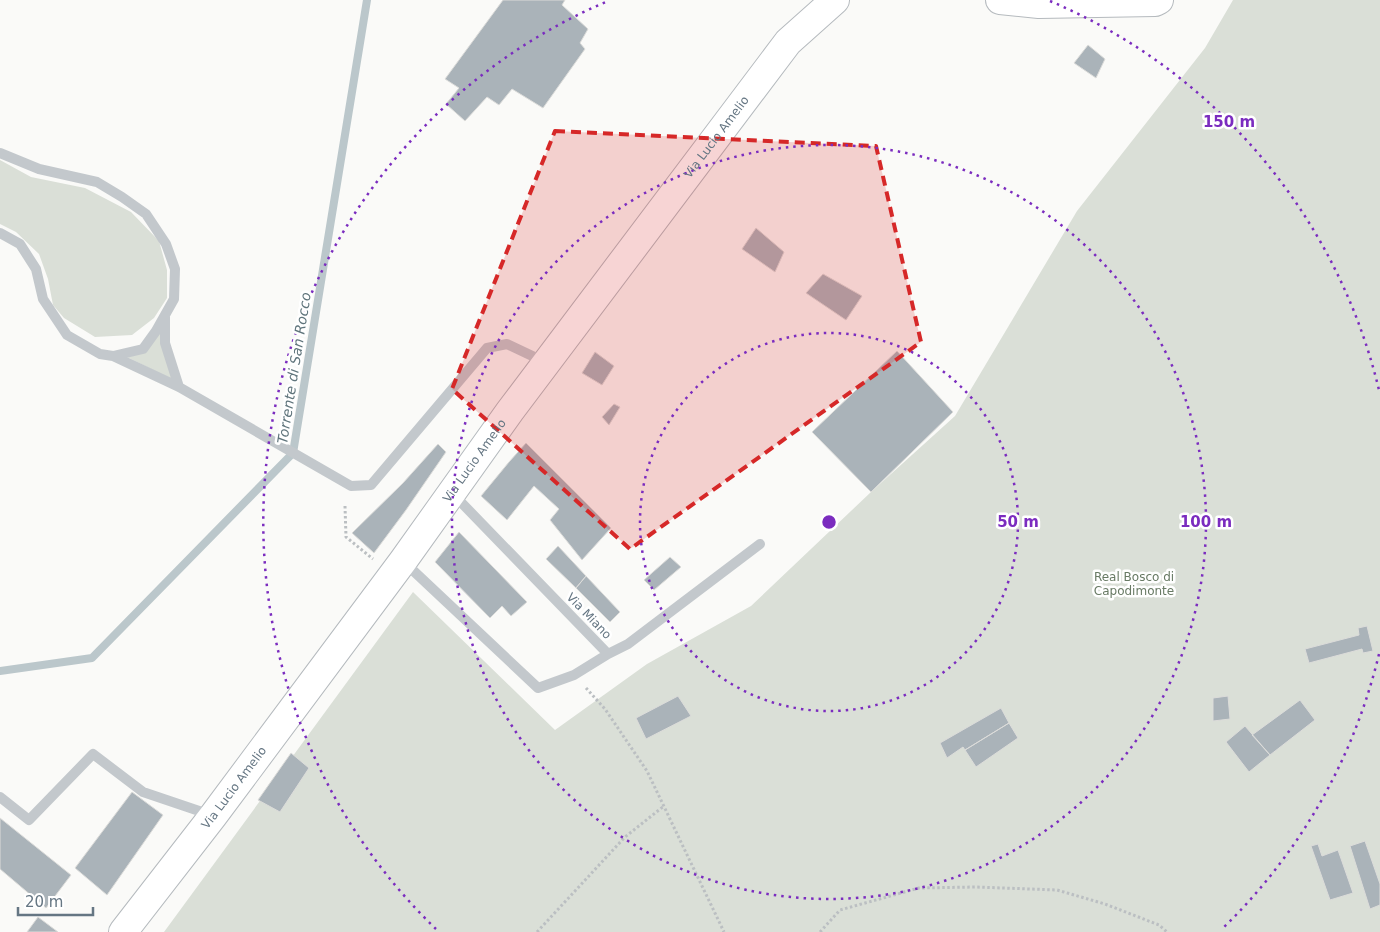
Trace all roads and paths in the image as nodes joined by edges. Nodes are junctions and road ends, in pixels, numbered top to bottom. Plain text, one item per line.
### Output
1 (835, 0) edge
2 (1000, 0) edge
3 (1159, 0) edge
4 (0, 153) edge
5 (0, 233) edge
6 (165, 316) junction
7 (114, 356) junction
8 (546, 363) junction
9 (179, 387) junction
10 (452, 493) junction
11 (345, 506) dead end
12 (760, 544) dead end
13 (390, 561) junction
14 (608, 654) junction
15 (574, 675) junction
16 (0, 797) edge
17 (664, 806) junction
18 (213, 816) junction
19 (123, 932) edge
20 (537, 932) edge
21 (724, 932) edge
22 (820, 932) edge
23 (1167, 932) edge

1 - 8 main road, Via Lucio Amelio
2 - 3 main road
4 - 6 lane
5 - 7 lane
6 - 7 lane
6 - 9 lane
7 - 9 lane
8 - 9 lane
8 - 10 main road, Via Lucio Amelio
10 - 13 main road, Via Lucio Amelio
10 - 14 lane, Via Miano
11 - 13 path
12 - 14 lane
13 - 15 lane, Via Miano
13 - 18 main road, Via Lucio Amelio
14 - 15 lane, Via Miano
15 - 17 path
16 - 18 lane
17 - 20 path
17 - 21 path
18 - 19 main road, Via Lucio Amelio
22 - 23 path

